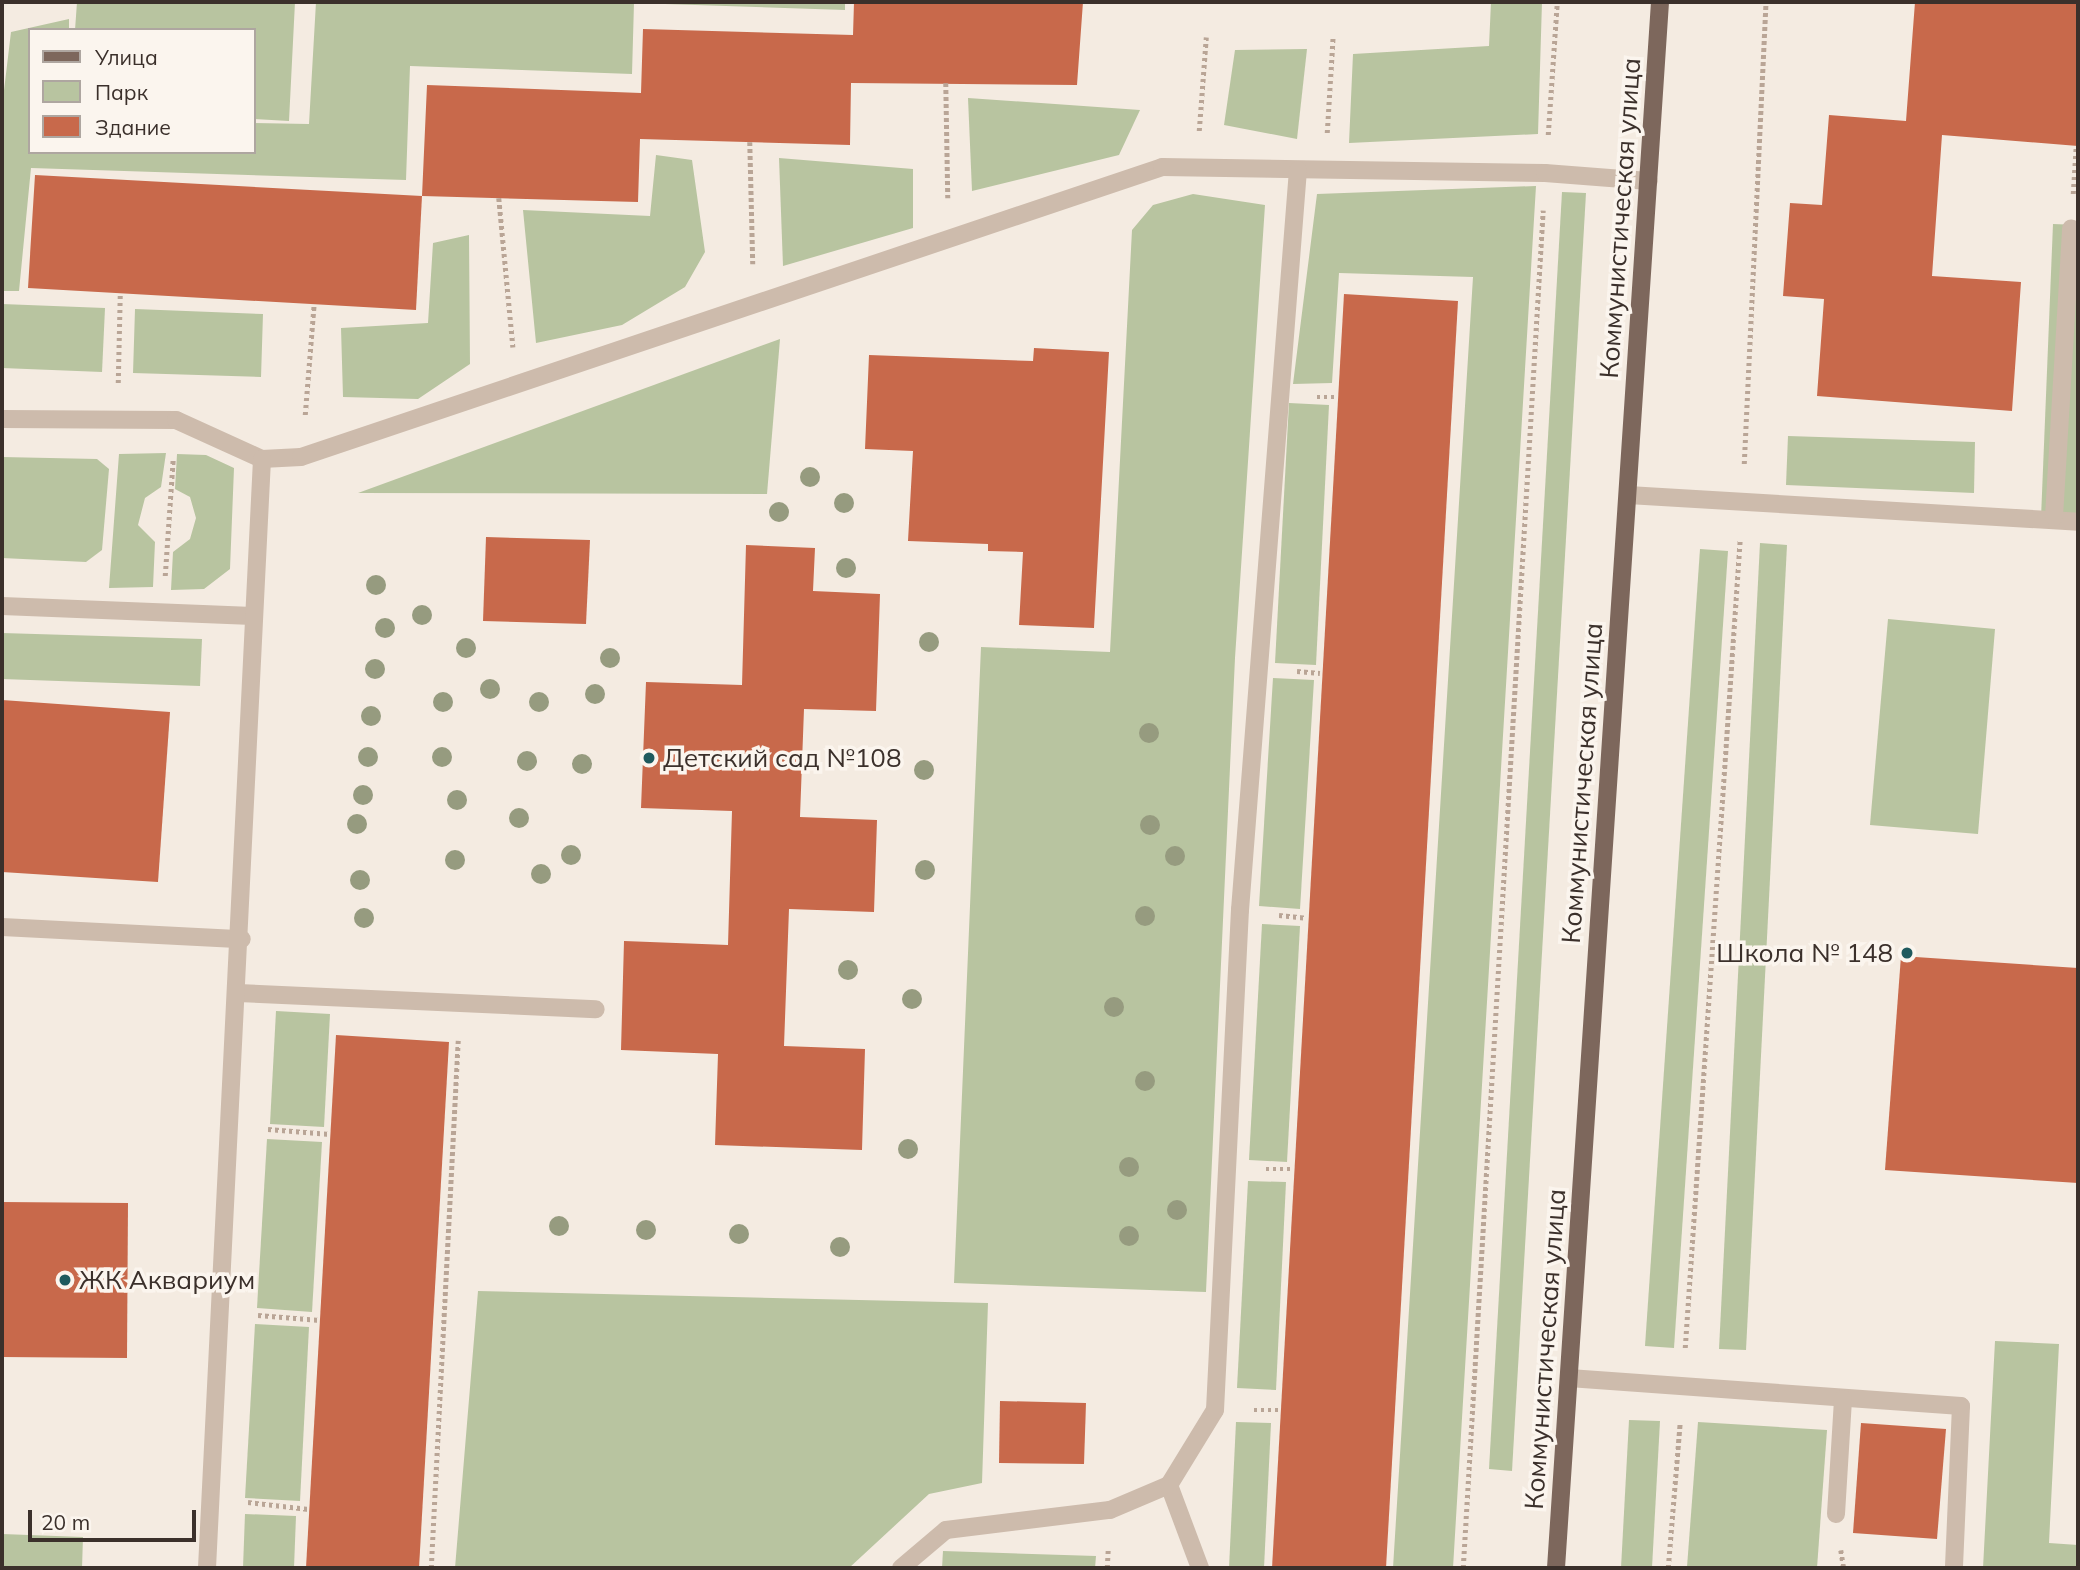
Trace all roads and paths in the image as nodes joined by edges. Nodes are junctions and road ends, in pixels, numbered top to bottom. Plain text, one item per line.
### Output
1 (1557, 2) edge
2 (1660, 2) edge
3 (1766, 2) edge
4 (1333, 36) dead end
5 (1206, 37) dead end
6 (946, 83) dead end
7 (750, 142) dead end
8 (2076, 146) dead end
9 (1196, 167) junction
10 (2077, 167) edge
11 (1298, 170) junction
12 (1325, 170) junction
13 (1545, 173) junction
14 (1649, 181) junction
15 (499, 198) dead end
16 (2071, 229) joint
17 (948, 239) junction
18 (120, 293) dead end
19 (314, 304) dead end
20 (753, 305) junction
21 (516, 385) junction
22 (2, 419) edge
23 (117, 420) junction
24 (176, 420) junction
25 (301, 457) junction
26 (262, 459) junction
27 (1628, 495) junction
28 (1742, 502) junction
29 (2054, 517) junction
30 (2078, 522) edge
31 (2, 606) edge
32 (162, 611) junction
33 (253, 616) junction
34 (2, 927) edge
35 (242, 939) junction
36 (238, 993) junction
37 (460, 1004) junction
38 (596, 1009) dead end
39 (231, 1126) junction
40 (330, 1134) dead end
41 (222, 1314) junction
42 (320, 1320) dead end
43 (1569, 1378) junction
44 (1682, 1389) junction
45 (1843, 1399) junction
46 (1169, 1485) junction
47 (211, 1500) junction
48 (309, 1509) dead end
49 (1836, 1514) dead end
50 (207, 1568) edge
51 (430, 1568) edge
52 (901, 1568) edge
53 (1200, 1568) edge
54 (1463, 1568) edge
55 (1556, 1568) edge
56 (1668, 1568) edge
57 (1954, 1568) edge

1 - 13 path
2 - 14 main road, Коммунистическая улица
3 - 28 path
4 - 12 path
5 - 9 path
6 - 17 path
7 - 20 path
8 - 10 path
9 - 11 lane
9 - 17 lane
10 - 16 path
11 - 12 lane
11 - 46 lane
12 - 13 lane
13 - 14 lane
13 - 54 path
14 - 27 main road, Коммунистическая улица
15 - 21 path
16 - 29 lane
17 - 20 lane
18 - 23 path
19 - 25 path
20 - 21 lane
21 - 25 lane
22 - 23 lane
23 - 24 lane
24 - 26 lane
24 - 32 path
25 - 26 lane
26 - 33 lane
27 - 28 lane
27 - 43 main road, Коммунистическая улица
28 - 29 lane
28 - 44 path
29 - 30 lane
31 - 32 lane
32 - 33 lane
33 - 35 lane
34 - 35 lane
35 - 36 lane
36 - 37 lane
36 - 39 lane
37 - 38 lane
37 - 51 path
39 - 40 path
39 - 41 lane
41 - 42 path
41 - 47 lane
43 - 44 lane
43 - 55 main road, Коммунистическая улица
44 - 45 lane
44 - 56 path
45 - 49 lane
45 - 57 lane
46 - 52 lane
46 - 53 lane
47 - 48 path
47 - 50 lane

